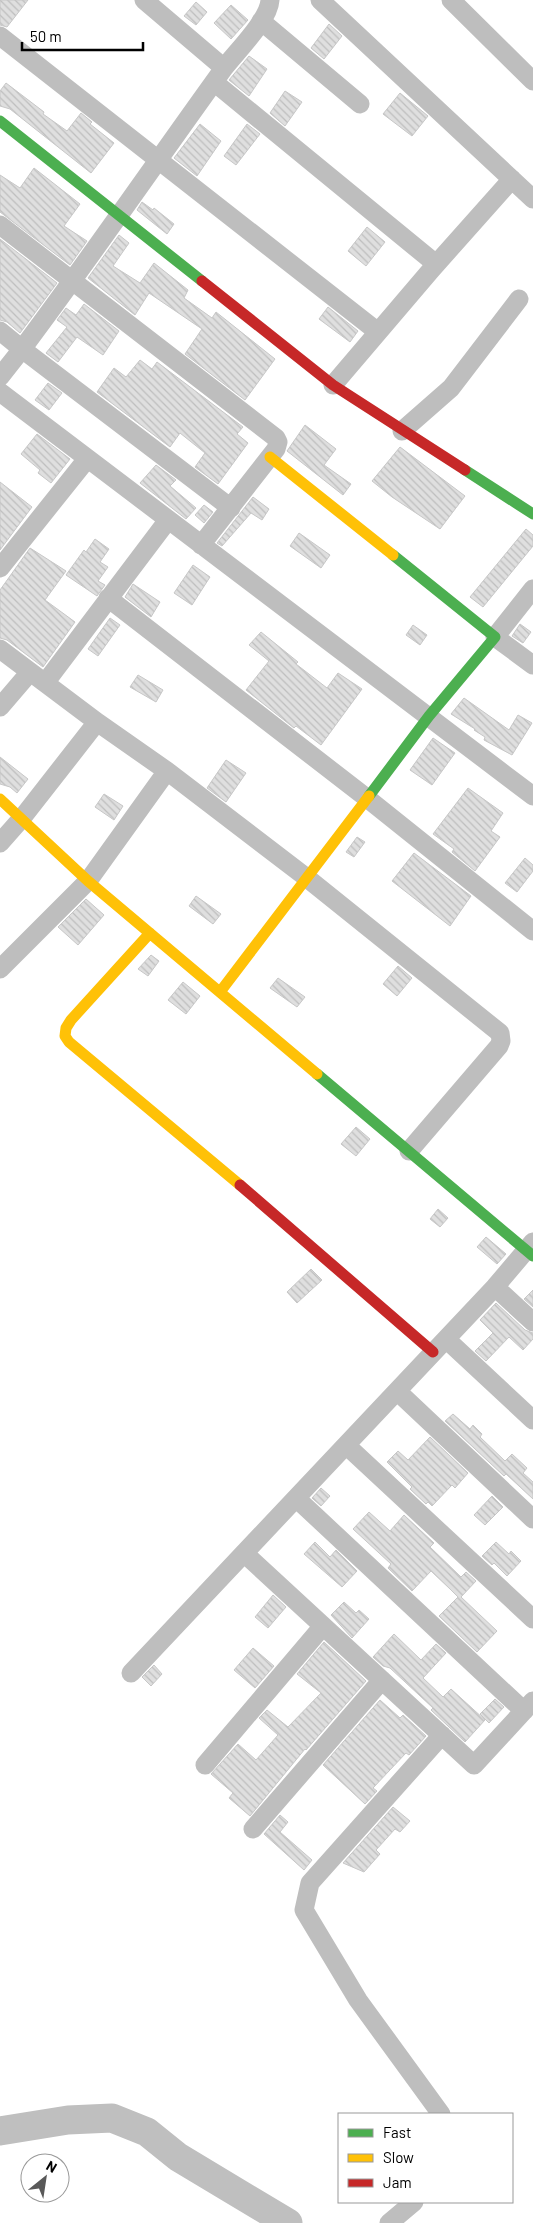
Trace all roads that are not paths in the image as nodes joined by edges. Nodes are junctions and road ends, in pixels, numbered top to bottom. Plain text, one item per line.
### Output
1 (144, 0) edge
2 (270, 0) edge
3 (320, 0) edge
4 (452, 0) edge
5 (261, 21) junction
6 (0, 36) edge
7 (219, 75) junction
8 (533, 81) edge
9 (360, 104) dead end
10 (0, 121) edge
11 (158, 162) junction
12 (512, 179) junction
13 (533, 199) edge
14 (120, 217) junction
15 (0, 226) edge
16 (436, 264) junction
17 (72, 282) junction
18 (519, 299) dead end
19 (0, 331) edge
20 (378, 332) junction
21 (22, 349) junction
22 (0, 377) edge
23 (334, 385) junction
24 (2, 396) edge
25 (402, 431) junction
26 (270, 457) junction
27 (87, 458) junction
28 (231, 508) junction
29 (533, 514) edge
30 (168, 520) junction
31 (201, 545) junction
32 (0, 568) edge
33 (533, 589) edge
34 (108, 598) junction
35 (495, 637) junction
36 (0, 649) edge
37 (533, 665) edge
38 (30, 672) junction
39 (45, 683) junction
40 (0, 707) edge
41 (428, 716) junction
42 (97, 722) junction
43 (167, 772) junction
44 (533, 796) edge
45 (0, 799) edge
46 (368, 799) junction
47 (22, 818) junction
48 (0, 842) edge
49 (307, 878) junction
50 (88, 881) junction
51 (533, 930) edge
52 (150, 933) junction
53 (0, 969) edge
54 (220, 992) junction
55 (409, 1151) junction
56 (531, 1249) edge
57 (495, 1287) junction
58 (533, 1322) edge
59 (440, 1346) junction
60 (397, 1391) junction
61 (533, 1420) edge
62 (346, 1446) junction
63 (296, 1498) junction
64 (533, 1519) edge
65 (244, 1553) junction
66 (533, 1619) edge
67 (323, 1626) junction
68 (131, 1673) dead end
69 (382, 1680) junction
70 (528, 1706) edge
71 (442, 1735) junction
72 (205, 1765) dead end
73 (253, 1829) dead end
74 (439, 2113) edge
75 (413, 2203) edge
76 (389, 2223) edge

1 - 7 street
2 - 5 street
3 - 12 street
4 - 8 street
5 - 7 street
5 - 9 street
6 - 11 street
7 - 11 street
7 - 16 street
10 - 14 street
11 - 14 street
11 - 20 street
12 - 13 street
12 - 16 street
14 - 17 street
14 - 23 street
15 - 17 street
16 - 20 street
17 - 21 street
17 - 26 street
18 - 25 street
19 - 21 street
20 - 23 street
21 - 22 street
21 - 28 street
23 - 25 street
24 - 27 street
25 - 29 street
26 - 28 street
26 - 35 street
27 - 30 street
27 - 32 street
28 - 31 street
30 - 31 street
30 - 34 street
31 - 41 street
33 - 35 street
34 - 39 street
34 - 46 street
35 - 37 street
35 - 41 street
36 - 38 street
38 - 39 street
38 - 40 street
39 - 42 street
41 - 44 street
41 - 46 street
42 - 43 street
42 - 47 street
43 - 49 street
43 - 50 street
45 - 47 street
46 - 49 street
46 - 51 street
47 - 48 street
47 - 50 street
49 - 54 street
49 - 55 street
50 - 52 street
50 - 53 street
52 - 54 street
52 - 59 street
54 - 55 street
55 - 56 street
56 - 57 street
57 - 58 street
57 - 59 street
59 - 60 street
59 - 61 street
60 - 62 street
60 - 64 street
62 - 63 street
62 - 66 street
63 - 65 street
63 - 70 street
65 - 67 street
65 - 68 street
67 - 69 street
67 - 72 street
69 - 71 street
69 - 73 street
70 - 71 street
71 - 74 street
75 - 76 street

